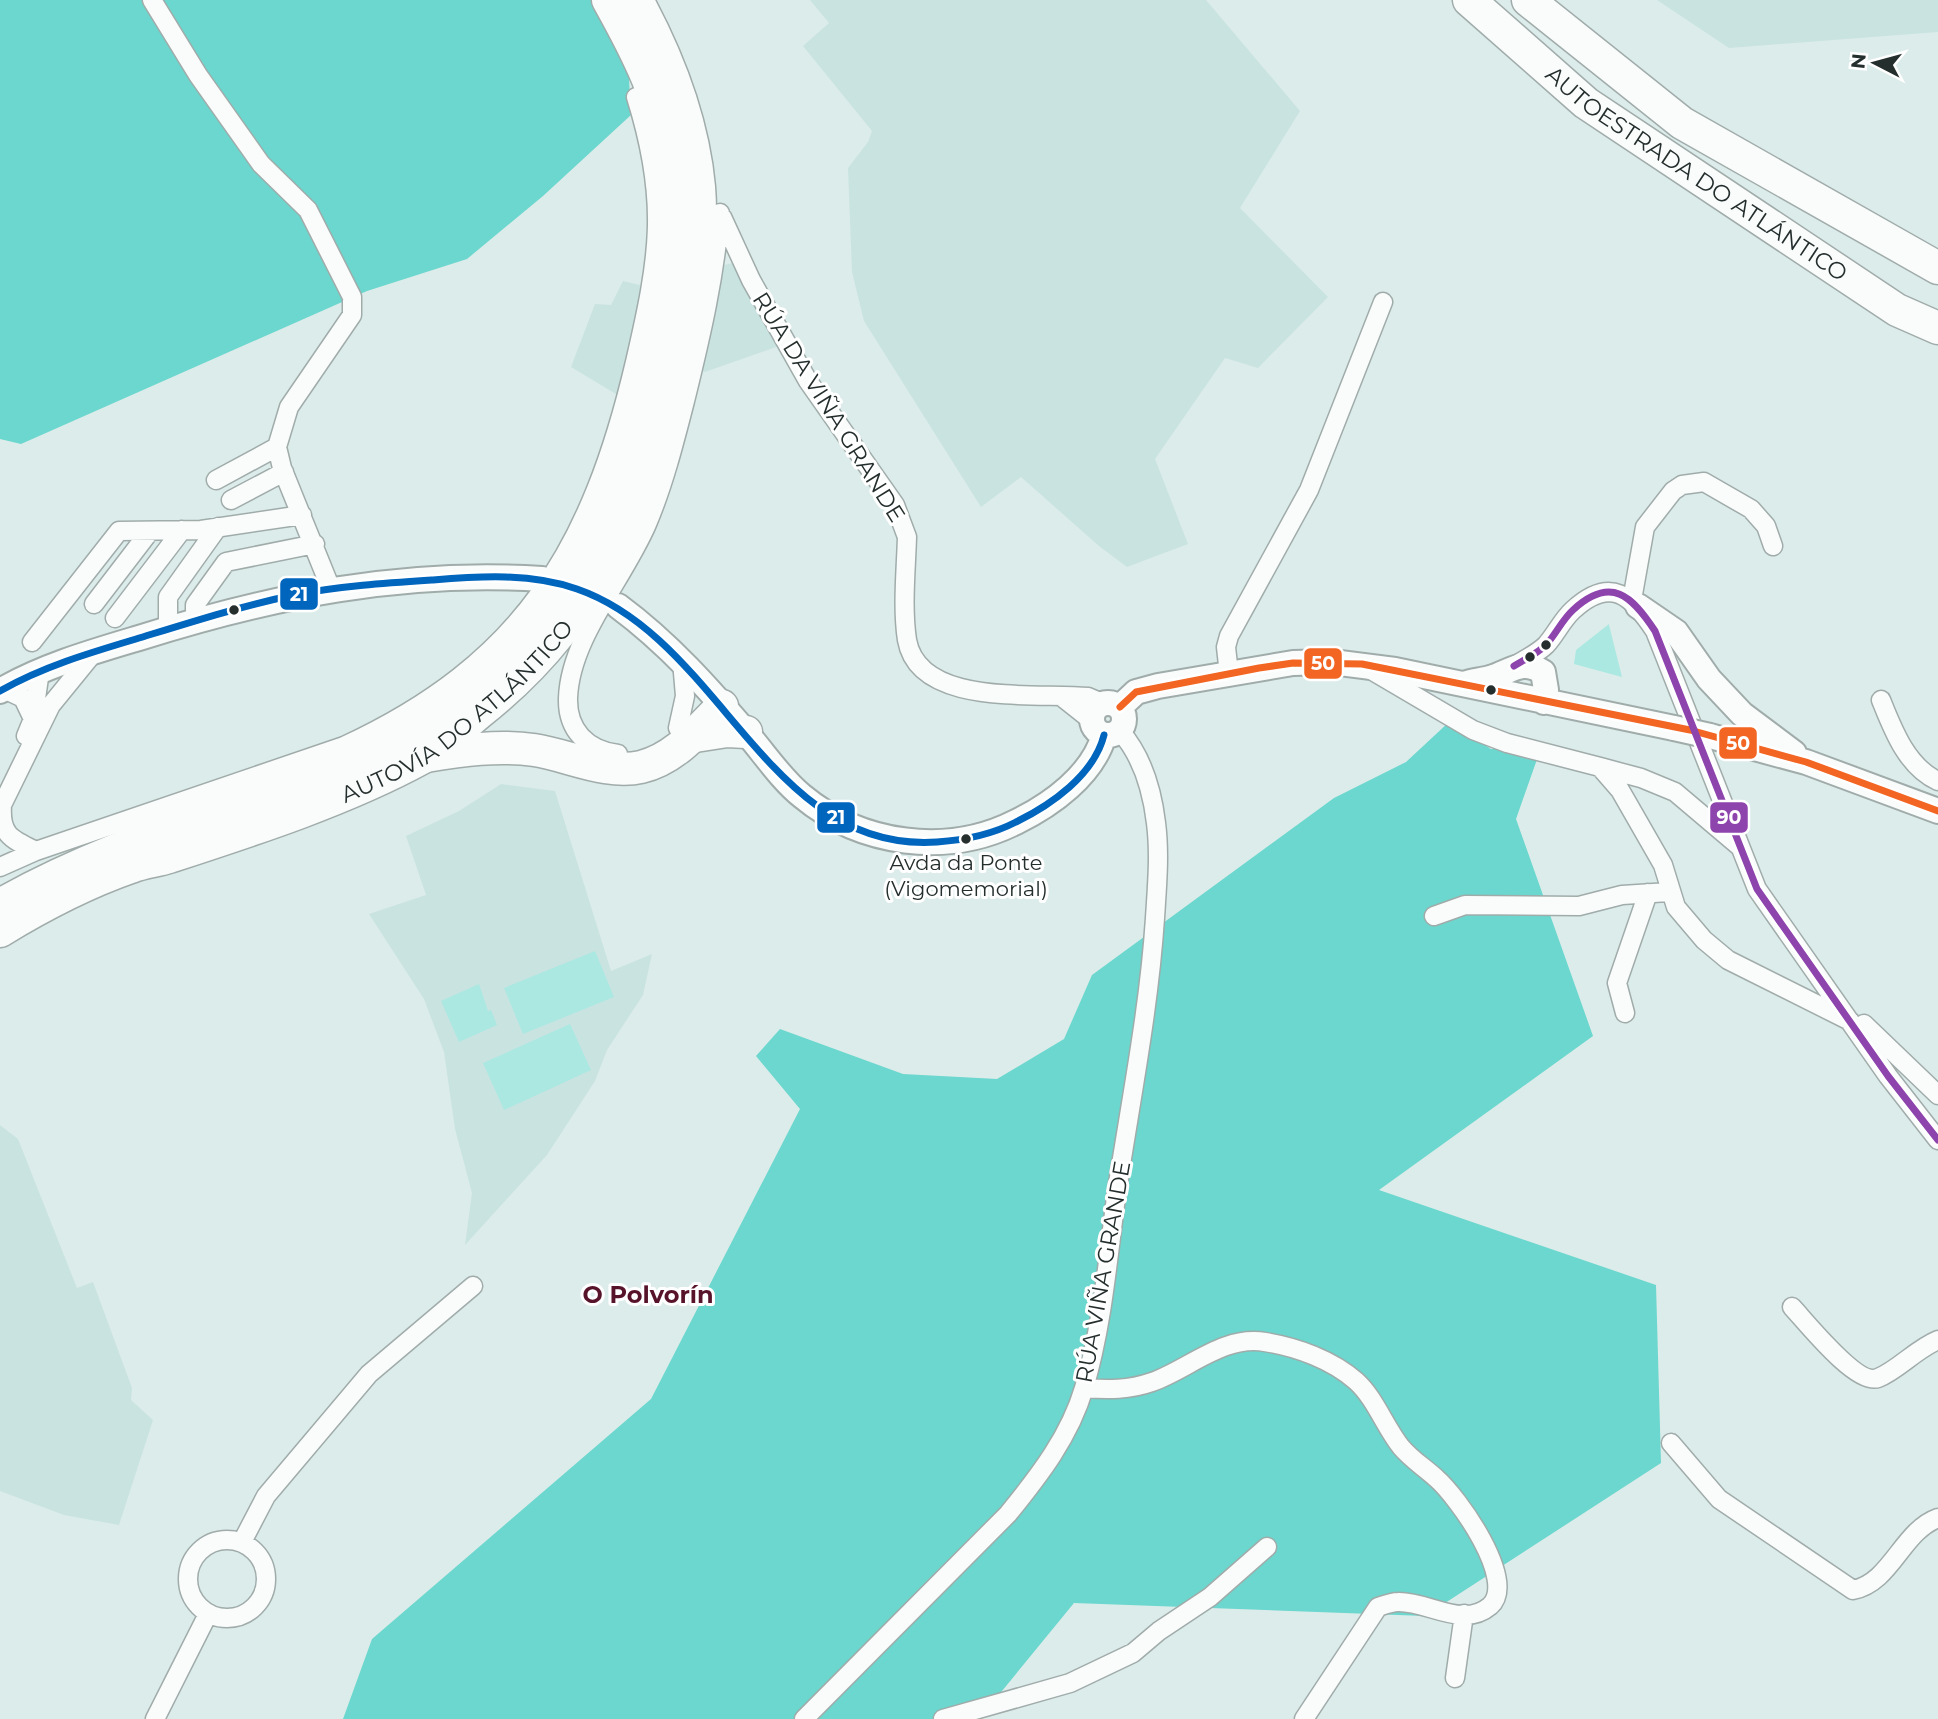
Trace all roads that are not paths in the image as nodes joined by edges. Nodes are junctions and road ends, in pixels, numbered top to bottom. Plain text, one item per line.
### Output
1 (152, 0) edge
2 (587, 0) edge
3 (608, 0) edge
4 (637, 0) edge
5 (1443, 0) edge
6 (1469, 0) edge
7 (1528, 0) edge
8 (654, 30) junction
9 (636, 97) joint
10 (1586, 103) junction
11 (720, 213) junction
12 (738, 251) junction
13 (717, 253) junction
14 (1938, 268) edge
15 (1383, 302) dead end
16 (1938, 328) edge
17 (277, 446) junction
18 (284, 472) junction
19 (216, 480) dead end
20 (231, 500) dead end
21 (302, 515) junction
22 (218, 527) junction
23 (181, 530) junction
24 (149, 531) junction
25 (315, 544) junction
26 (1773, 547) dead end
27 (542, 579) dead end
28 (331, 589) junction
29 (1635, 603) junction
30 (94, 604) dead end
31 (618, 606) dead end
32 (115, 618) dead end
33 (195, 621) junction
34 (168, 629) junction
35 (32, 642) dead end
36 (579, 646) junction
37 (1544, 646) junction
38 (95, 651) junction
39 (682, 661) junction
40 (1362, 664) junction
41 (40, 671) junction
42 (1543, 672) junction
43 (1229, 674) junction
44 (1507, 677) junction
45 (2, 690) edge
46 (1881, 700) dead end
47 (718, 702) junction
48 (1544, 702) junction
49 (51, 705) junction
50 (33, 719) junction
51 (1107, 719) junction
52 (687, 732) junction
53 (746, 732) junction
54 (461, 750) junction
55 (425, 756) junction
56 (1806, 762) junction
57 (1600, 767) junction
58 (1938, 781) edge
59 (0, 788) edge
60 (1938, 811) edge
61 (5, 839) edge
62 (1740, 847) junction
63 (36, 851) junction
64 (0, 867) edge
65 (1669, 892) junction
66 (1648, 893) junction
67 (0, 905) edge
68 (1434, 916) dead end
69 (0, 931) edge
70 (1625, 1013) dead end
71 (1853, 1025) junction
72 (1938, 1095) edge
73 (1938, 1140) edge
74 (473, 1286) dead end
75 (1792, 1307) dead end
76 (1938, 1340) edge
77 (1084, 1388) junction
78 (1671, 1443) dead end
79 (1938, 1518) edge
80 (243, 1542) junction
81 (1267, 1547) dead end
82 (208, 1614) junction
83 (1464, 1614) junction
84 (1455, 1678) dead end
85 (155, 1719) edge
86 (804, 1719) edge
87 (943, 1719) edge
88 (1304, 1719) edge

1 - 17 street
2 - 9 highway
3 - 67 highway, AUTOVÍA DO ATLÁNTICO
4 - 8 highway, AUTOVÍA DO ATLÁNTICO
5 - 10 highway
6 - 10 highway, AUTOESTRADA DO ATLÁNTICO
7 - 14 highway, AUTOESTRADA DO ATLÁNTICO
8 - 11 highway
8 - 55 highway, AUTOVÍA DO ATLÁNTICO
9 - 63 street
10 - 16 highway, AUTOESTRADA DO ATLÁNTICO
11 - 12 street, RÚA DA VIÑA GRANDE
11 - 13 street
12 - 13 street
12 - 51 street, RÚA DA VIÑA GRANDE
13 - 36 street
15 - 43 street
17 - 18 street
17 - 19 street
18 - 20 street
18 - 21 street
21 - 22 street
21 - 25 street
22 - 23 street
22 - 34 street
23 - 24 street
23 - 32 street
24 - 30 street
24 - 35 street
25 - 28 street
25 - 33 street
26 - 29 street
27 - 28 street
28 - 33 street
29 - 37 street
29 - 56 street
29 - 62 street
31 - 39 street
33 - 34 street
34 - 38 street
36 - 52 street
36 - 54 highway
37 - 42 street
37 - 44 street
38 - 41 street
38 - 49 street
39 - 47 street
39 - 52 street
40 - 43 street
40 - 44 street
40 - 57 street
41 - 45 street
41 - 49 street
41 - 50 street
42 - 44 street
42 - 48 street
43 - 51 street
44 - 48 street
45 - 50 street
46 - 58 street
47 - 52 highway
47 - 53 street
48 - 56 street, bridge
49 - 61 street
50 - 59 street
51 - 53 street
51 - 77 street, RÚA VIÑA GRANDE
52 - 53 highway
52 - 54 highway
54 - 55 highway
55 - 69 highway, AUTOVÍA DO ATLÁNTICO
56 - 60 street
57 - 62 street
57 - 65 street
61 - 63 street
62 - 71 street
63 - 64 street
65 - 66 street
65 - 71 street
66 - 68 street
66 - 70 street
71 - 72 street
71 - 73 street
74 - 80 street
75 - 76 street
77 - 83 street
77 - 86 street, RÚA VIÑA GRANDE
78 - 79 street
80 - 82 street
80 - 82 street
81 - 87 street
82 - 85 street
83 - 84 street
83 - 88 street

